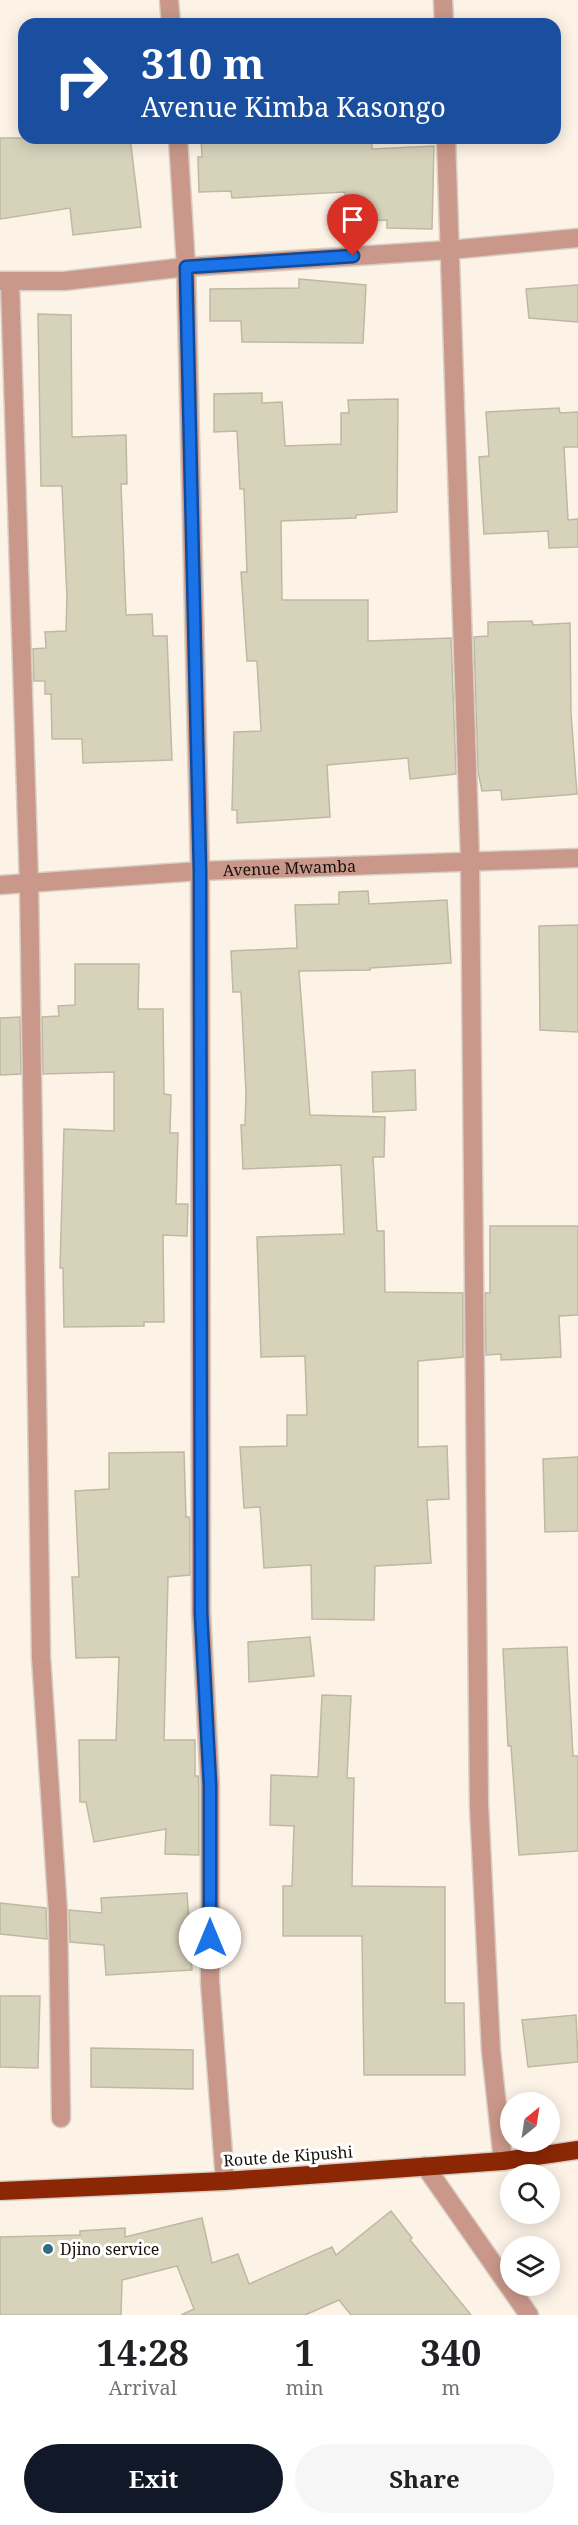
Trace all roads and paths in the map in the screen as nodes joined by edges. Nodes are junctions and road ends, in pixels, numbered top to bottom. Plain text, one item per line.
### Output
1 (169, 0) edge
2 (443, 0) edge
3 (170, 18) edge
4 (444, 18) edge
5 (178, 144) edge
6 (446, 144) edge
7 (578, 238) edge
8 (449, 250) junction
9 (186, 267) junction
10 (5, 282) edge
11 (578, 858) edge
12 (470, 860) junction
13 (200, 871) junction
14 (29, 884) junction
15 (0, 885) edge
16 (61, 2118) dead end
17 (578, 2150) edge
18 (504, 2161) junction
19 (426, 2166) junction
20 (225, 2181) junction
21 (0, 2191) edge
22 (529, 2315) edge

1 - 3 street
2 - 4 street
5 - 9 street
6 - 8 street
7 - 8 street
8 - 9 street
8 - 12 street
9 - 10 street
9 - 13 street
10 - 14 street
11 - 12 street, Avenue Mwamba
12 - 13 street, Avenue Mwamba
12 - 18 street
13 - 14 street, Avenue Mwamba
13 - 20 street
14 - 15 street, Avenue Mwamba
14 - 16 street
17 - 18 highway, Route de Kipushi
18 - 19 highway, Route de Kipushi
19 - 20 highway, Route de Kipushi
19 - 22 street
20 - 21 highway, Route de Kipushi

